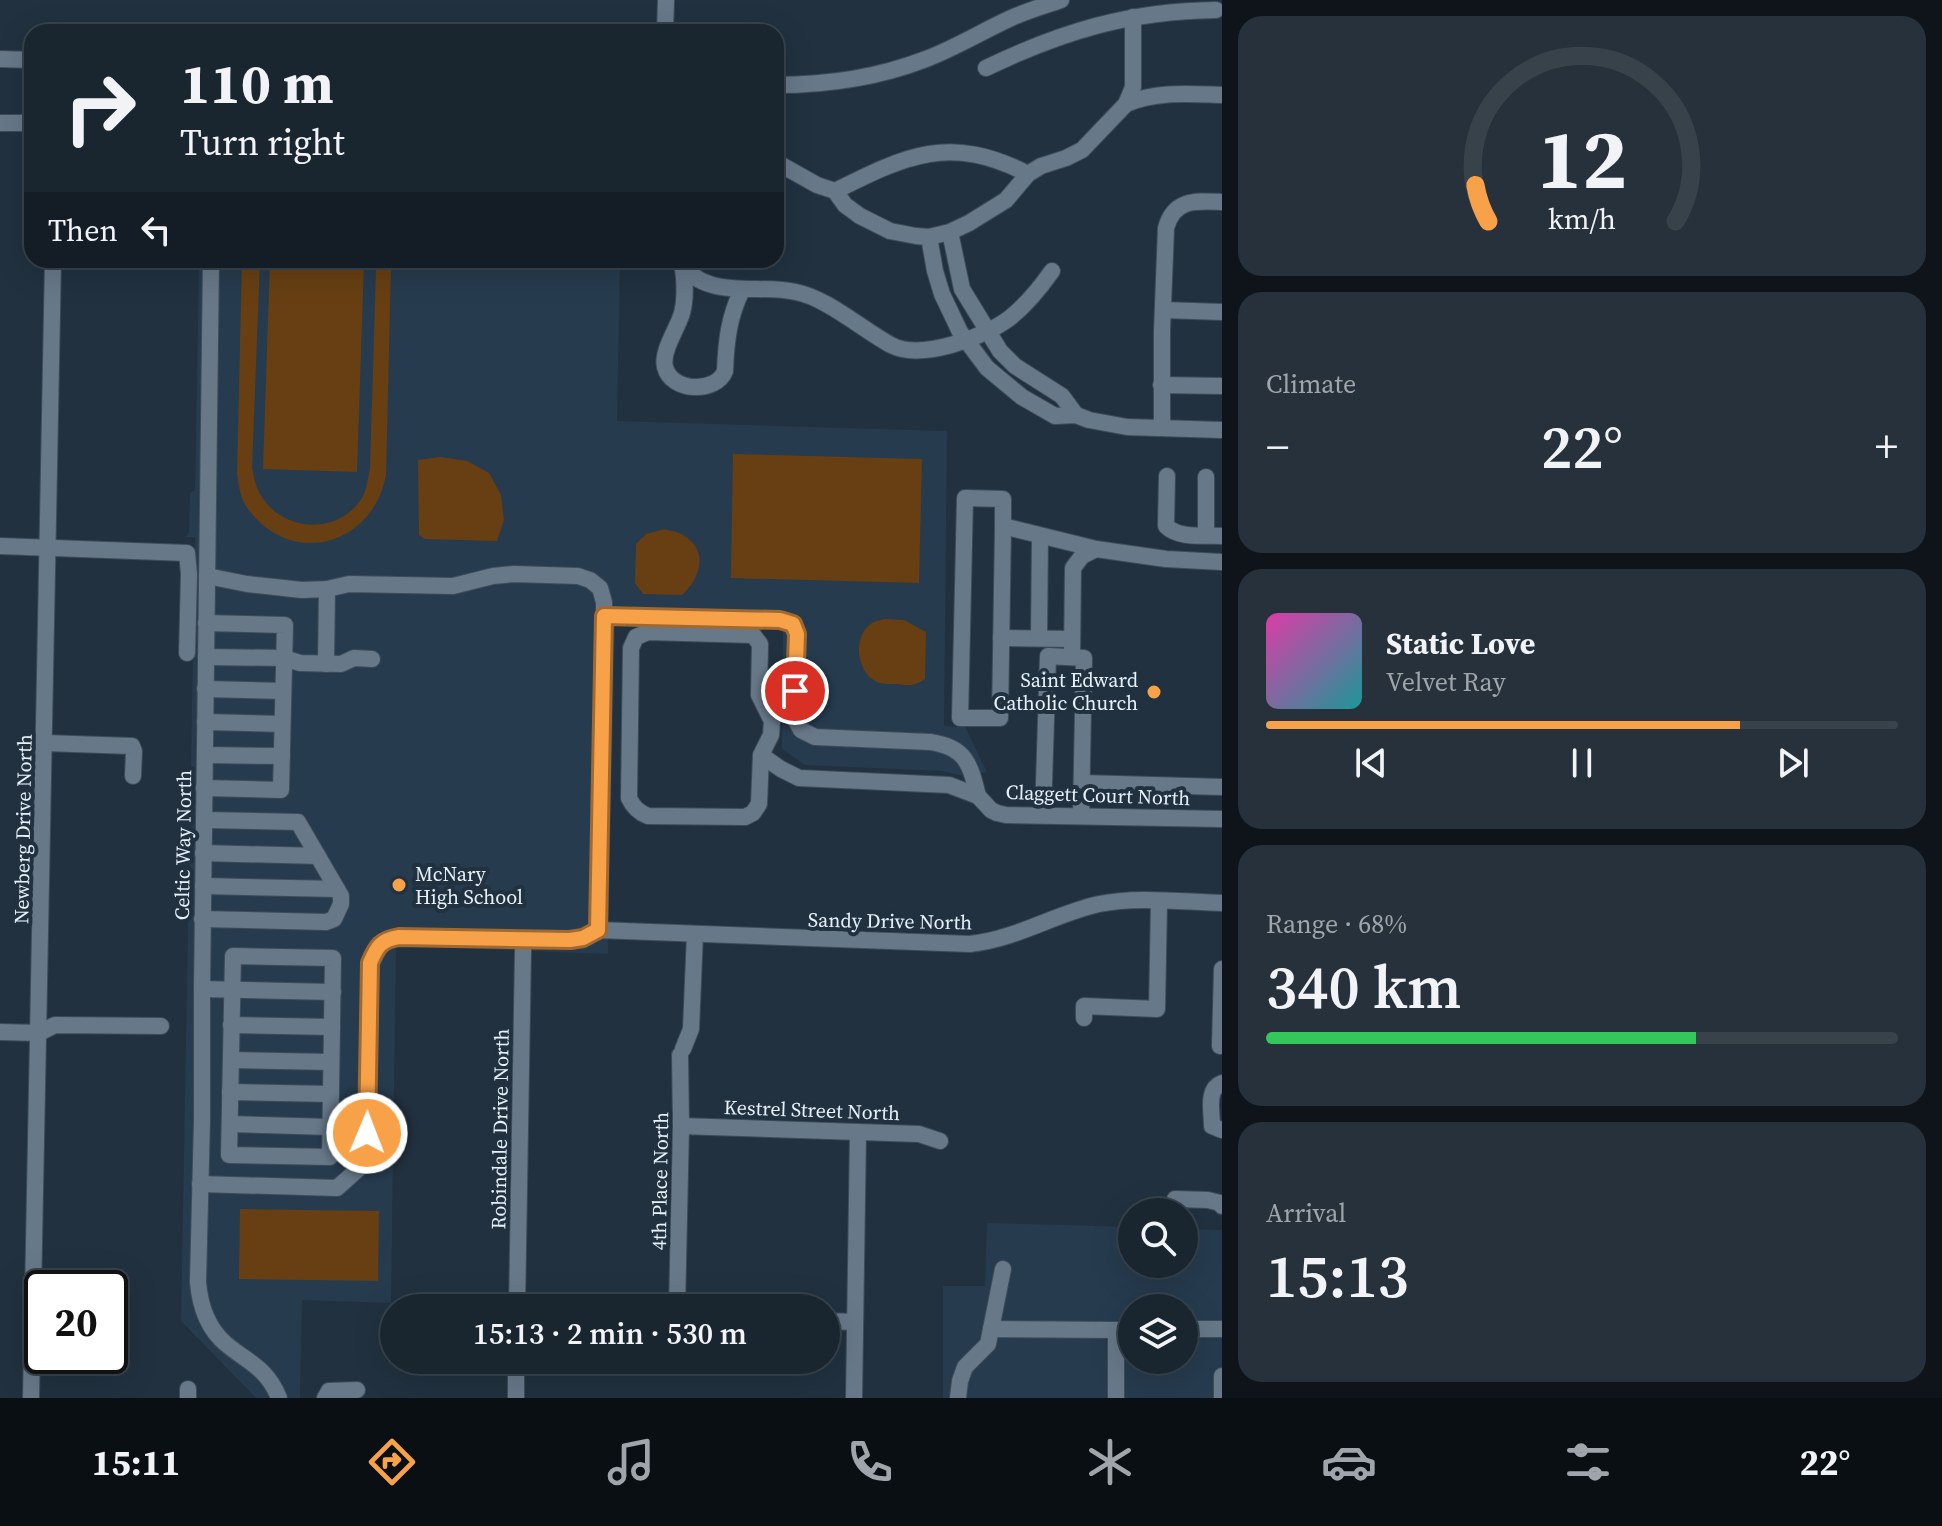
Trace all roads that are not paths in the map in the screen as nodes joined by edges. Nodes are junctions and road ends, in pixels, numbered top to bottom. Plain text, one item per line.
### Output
1 (666, 0) edge
2 (1061, 0) edge
3 (1216, 10) dead end
4 (1133, 17) junction
5 (665, 24) edge
6 (0, 59) edge
7 (24, 60) edge
8 (986, 68) dead end
9 (784, 85) edge
10 (1222, 95) edge
11 (1126, 104) junction
12 (0, 123) edge
13 (24, 123) edge
14 (784, 166) edge
15 (1028, 174) junction
16 (835, 191) junction
17 (1222, 202) edge
18 (950, 232) junction
19 (929, 237) junction
20 (53, 268) edge
21 (211, 268) edge
22 (681, 268) edge
23 (686, 268) edge
24 (1052, 271) dead end
25 (742, 290) junction
26 (1163, 310) junction
27 (1222, 312) edge
28 (986, 330) junction
29 (965, 340) junction
30 (1161, 385) junction
31 (1222, 386) edge
32 (1076, 415) junction
33 (1162, 428) junction
34 (1222, 430) edge
35 (1167, 476) dead end
36 (1206, 477) dead end
37 (1003, 526) junction
38 (1214, 535) edge
39 (1040, 536) junction
40 (0, 546) edge
41 (48, 547) junction
42 (1096, 549) junction
43 (1222, 562) edge
44 (207, 576) junction
45 (327, 589) junction
46 (604, 616) junction
47 (206, 623) junction
48 (1001, 638) junction
49 (1072, 639) junction
50 (1045, 644) junction
51 (187, 653) dead end
52 (206, 657) junction
53 (1072, 657) junction
54 (284, 658) junction
55 (372, 659) dead end
56 (326, 664) junction
57 (205, 689) junction
58 (283, 691) junction
59 (205, 722) junction
60 (282, 724) junction
61 (45, 743) junction
62 (205, 755) junction
63 (761, 755) junction
64 (282, 756) junction
65 (133, 776) dead end
66 (1082, 783) junction
67 (1222, 787) edge
68 (204, 788) junction
69 (978, 796) junction
70 (1043, 815) junction
71 (1081, 816) junction
72 (1222, 819) edge
73 (204, 820) junction
74 (203, 853) junction
75 (318, 856) junction
76 (203, 886) junction
77 (337, 889) junction
78 (1159, 902) junction
79 (1222, 903) edge
80 (202, 919) junction
81 (598, 930) junction
82 (695, 934) junction
83 (523, 950) dead end
84 (1222, 969) edge
85 (202, 989) junction
86 (232, 990) junction
87 (333, 992) junction
88 (1221, 1012) edge
89 (1084, 1018) dead end
90 (231, 1025) junction
91 (161, 1026) dead end
92 (332, 1027) junction
93 (0, 1032) edge
94 (39, 1033) junction
95 (1220, 1046) dead end
96 (231, 1060) junction
97 (331, 1062) junction
98 (1222, 1083) edge
99 (230, 1092) junction
100 (331, 1094) junction
101 (230, 1124) junction
102 (681, 1126) junction
103 (330, 1127) junction
104 (1222, 1130) edge
105 (858, 1132) junction
106 (940, 1141) dead end
107 (200, 1184) junction
108 (1198, 1200) edge
109 (1222, 1206) edge
110 (1003, 1269) dead end
111 (517, 1294) edge
112 (677, 1294) edge
113 (840, 1321) edge
114 (855, 1322) junction
115 (991, 1329) junction
116 (1198, 1329) edge
117 (1222, 1329) edge
118 (1118, 1330) edge
119 (516, 1374) edge
120 (1119, 1374) edge
121 (1222, 1376) edge
122 (357, 1390) dead end
123 (31, 1398) edge
124 (279, 1398) edge
125 (325, 1398) edge
126 (516, 1398) edge
127 (854, 1398) edge
128 (958, 1398) edge
129 (1116, 1398) edge
130 (1222, 1398) edge

1 - 5 street
2 - 9 street
3 - 4 street
4 - 8 street
4 - 11 street
6 - 7 street
10 - 11 street
11 - 15 street
12 - 13 street
14 - 16 street
15 - 16 street
15 - 18 street
16 - 19 street
17 - 26 street
18 - 19 street
18 - 28 street
19 - 29 street
20 - 41 street, Newberg Drive North
21 - 44 street, Celtic Way North
22 - 25 street
23 - 25 street
24 - 28 street
25 - 29 street
26 - 27 street
26 - 30 street
28 - 29 street
28 - 32 street
29 - 32 street
30 - 31 street
30 - 33 street
32 - 33 street
33 - 34 street
35 - 38 street
36 - 38 street
37 - 39 street
37 - 48 street
37 - 48 street
39 - 42 street
39 - 50 street
40 - 41 street
41 - 51 street
41 - 61 street, Newberg Drive North
42 - 43 street
42 - 49 street
44 - 45 street
44 - 47 street, Celtic Way North
45 - 46 street
45 - 56 street
46 - 69 street
46 - 81 street
47 - 52 street, Celtic Way North
47 - 54 street
48 - 50 street
49 - 50 street
49 - 53 street
50 - 53 street
50 - 70 street
52 - 54 street
52 - 57 street, Celtic Way North
53 - 66 street
54 - 56 street
54 - 58 street
55 - 56 street
57 - 58 street
57 - 59 street, Celtic Way North
58 - 60 street
59 - 60 street
59 - 62 street, Celtic Way North
60 - 64 street
61 - 65 street
61 - 94 street, Newberg Drive North
62 - 64 street
62 - 68 street, Celtic Way North
63 - 63 street
63 - 69 street, Claggett Court North
64 - 68 street
66 - 67 street
66 - 71 street
68 - 73 street, Celtic Way North
69 - 70 street, Claggett Court North
70 - 71 street, Claggett Court North
71 - 72 street, Claggett Court North
73 - 74 street, Celtic Way North
73 - 75 street
74 - 75 street
74 - 76 street, Celtic Way North
75 - 77 street
76 - 77 street
76 - 80 street, Celtic Way North
77 - 80 street
78 - 79 street, Sandy Drive North
78 - 82 street, Sandy Drive North
78 - 89 street
80 - 85 street, Celtic Way North
81 - 82 street, Sandy Drive North
81 - 107 street, Sandy Drive North
82 - 102 street, 4th Place North
83 - 111 street, Robindale Drive North
84 - 88 street
85 - 86 street
85 - 107 street, Celtic Way North
86 - 87 street
86 - 87 street
86 - 90 street
87 - 92 street
88 - 95 street
90 - 92 street
90 - 96 street
91 - 94 street
92 - 97 street
93 - 94 street
94 - 123 street, Newberg Drive North
96 - 97 street
96 - 99 street
97 - 100 street
98 - 104 street
99 - 100 street
99 - 101 street
100 - 103 street
101 - 103 street
101 - 103 street
102 - 105 street, Kestrel Street North
102 - 112 street, 4th Place North
105 - 106 street, Kestrel Street North
105 - 114 street
107 - 124 street, Celtic Way North
108 - 109 street
110 - 115 street
113 - 114 street
114 - 127 street
115 - 118 street
115 - 128 street
116 - 117 street
119 - 126 street
120 - 129 street
121 - 130 street
122 - 125 street

